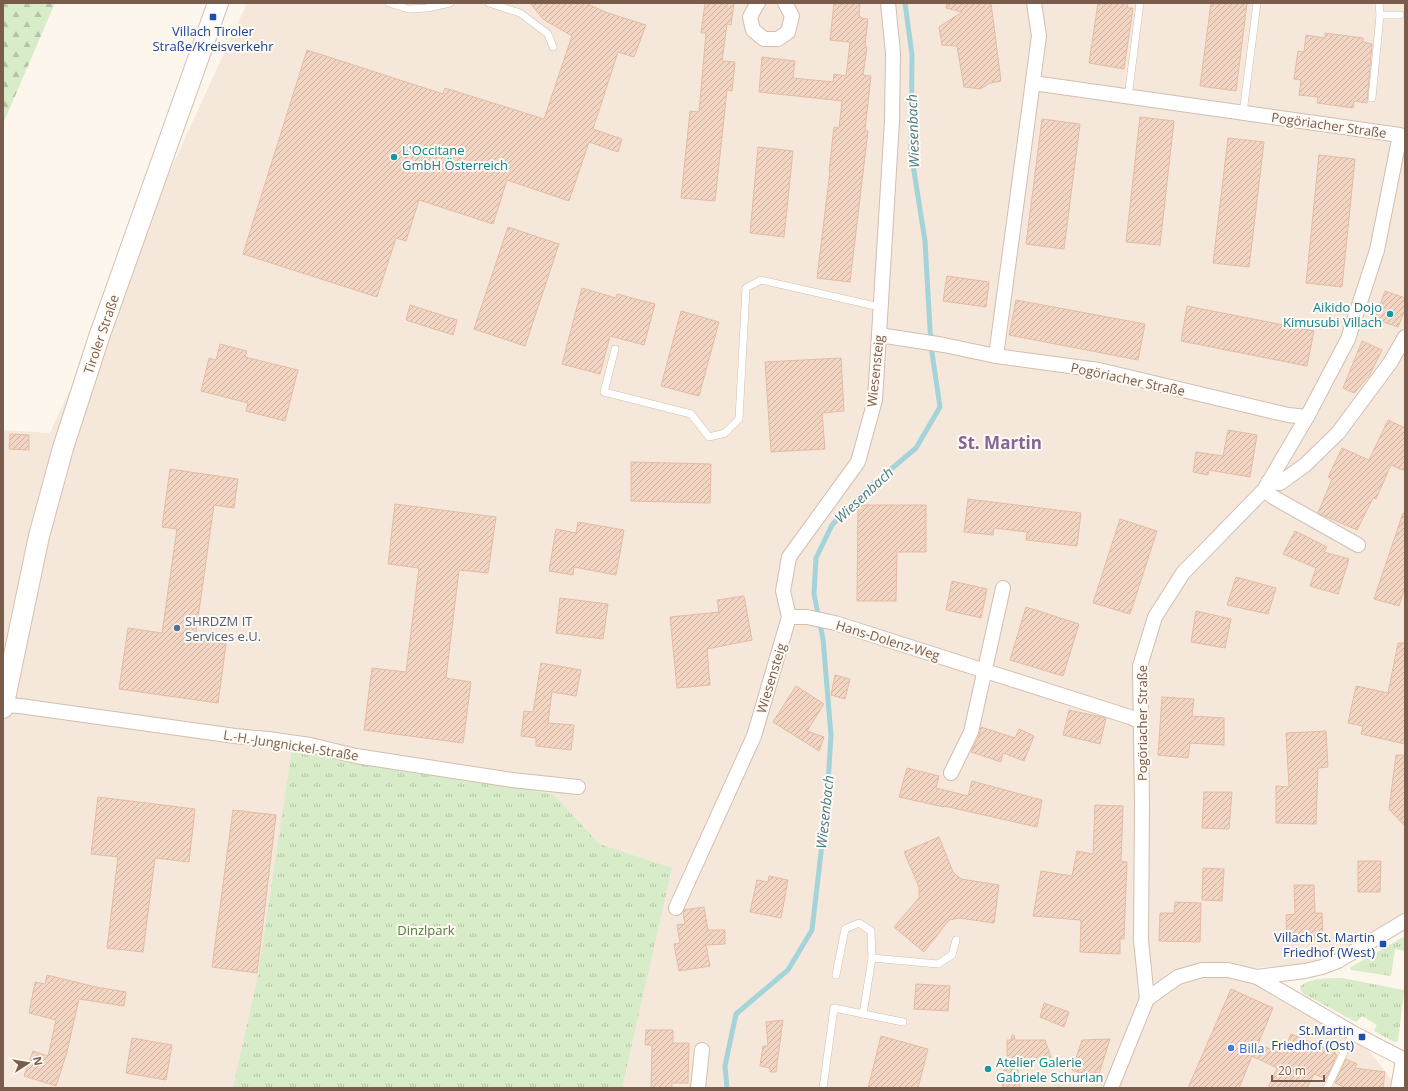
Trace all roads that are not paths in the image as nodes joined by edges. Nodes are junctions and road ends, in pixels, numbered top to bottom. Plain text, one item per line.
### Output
1 (218, 3) edge
2 (389, 3) edge
3 (450, 3) edge
4 (489, 3) edge
5 (758, 3) edge
6 (784, 3) edge
7 (888, 3) edge
8 (1034, 3) edge
9 (1140, 3) edge
10 (1258, 3) edge
11 (1379, 3) edge
12 (1380, 15) junction
13 (1400, 15) dead end
14 (553, 47) dead end
15 (1033, 83) junction
16 (1128, 97) junction
17 (1372, 98) dead end
18 (1244, 113) junction
19 (880, 307) junction
20 (879, 335) junction
21 (1405, 337) edge
22 (615, 349) dead end
23 (996, 356) junction
24 (1307, 417) junction
25 (1266, 486) junction
26 (1358, 545) dead end
27 (1003, 588) dead end
28 (789, 617) junction
29 (7, 671) edge
30 (985, 671) junction
31 (3, 707) edge
32 (1140, 722) junction
33 (951, 773) dead end
34 (578, 787) dead end
35 (676, 908) dead end
36 (1405, 921) edge
37 (956, 940) dead end
38 (872, 958) junction
39 (836, 975) dead end
40 (1257, 977) junction
41 (1147, 999) junction
42 (863, 1014) junction
43 (903, 1022) dead end
44 (1353, 1032) junction
45 (702, 1050) dead end
46 (1404, 1060) edge
47 (698, 1088) edge
48 (823, 1088) edge
49 (1111, 1088) edge
50 (1327, 1088) edge
51 (1398, 1088) edge

1 - 29 main road, Tiroler Straße
2 - 3 lane
4 - 14 lane
5 - 6 street
7 - 19 street, Wiesensteig
8 - 15 street
9 - 16 lane
10 - 18 lane
11 - 12 lane
12 - 13 lane
12 - 17 lane
15 - 16 street, Pogöriacher Straße
15 - 23 street
16 - 18 street, Pogöriacher Straße
18 - 24 street, Pogöriacher Straße
19 - 20 street, Wiesensteig
19 - 22 lane
20 - 23 street, Pogöriacher Straße
20 - 28 street, Wiesensteig
21 - 25 street
23 - 24 street, Pogöriacher Straße
24 - 25 street, Pogöriacher Straße
25 - 26 street
25 - 32 street, Pogöriacher Straße
27 - 30 street
28 - 30 street, Hans-Dolenz-Weg
28 - 35 street, Wiesensteig
29 - 31 main road, Tiroler Straße
30 - 32 street, Hans-Dolenz-Weg
30 - 33 street
31 - 34 street, L.-H.-Jungnickel-Straße
32 - 41 street, Pogöriacher Straße
36 - 40 street
37 - 38 lane
38 - 39 lane
38 - 42 lane
40 - 41 street
40 - 44 street
41 - 49 street
42 - 43 lane
42 - 48 lane
44 - 46 street
44 - 50 lane
45 - 47 street
46 - 51 street

